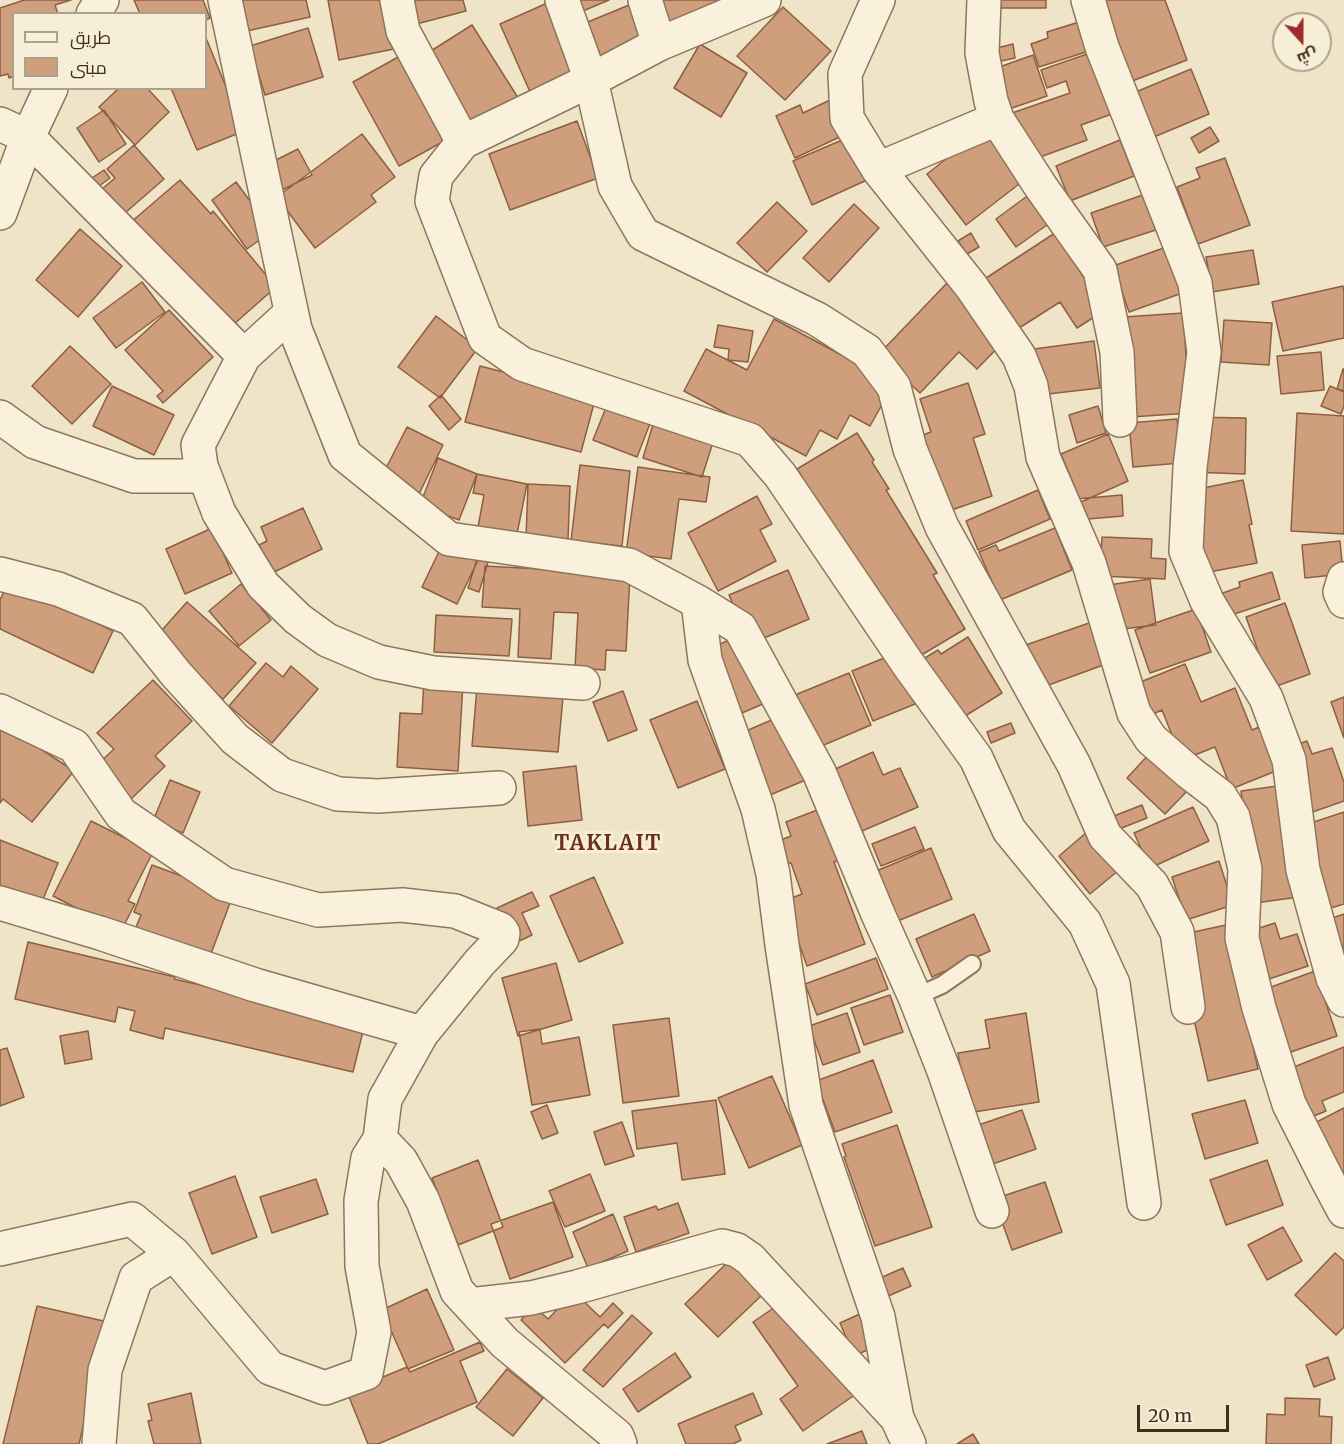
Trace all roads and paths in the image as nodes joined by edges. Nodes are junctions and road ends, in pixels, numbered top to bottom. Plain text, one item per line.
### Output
1 (225, 0) edge
2 (397, 0) edge
3 (562, 0) edge
4 (645, 0) edge
5 (764, 0) edge
6 (878, 0) edge
7 (984, 0) edge
8 (1088, 0) edge
9 (659, 44) junction
10 (591, 80) junction
11 (49, 90) edge
12 (997, 118) junction
13 (14, 131) edge
14 (463, 142) junction
15 (878, 170) junction
16 (0, 213) edge
17 (291, 313) junction
18 (244, 356) junction
19 (0, 417) edge
20 (1120, 420) dead end
21 (205, 476) junction
22 (0, 574) edge
23 (1344, 579) edge
24 (1344, 601) edge
25 (698, 602) junction
26 (583, 683) dead end
27 (0, 711) edge
28 (499, 788) dead end
29 (0, 904) edge
30 (972, 964) dead end
31 (915, 997) junction
32 (1344, 1000) edge
33 (1188, 1007) dead end
34 (422, 1033) junction
35 (380, 1139) junction
36 (1144, 1203) dead end
37 (992, 1211) dead end
38 (1344, 1211) edge
39 (0, 1249) edge
40 (174, 1254) junction
41 (470, 1305) junction
42 (903, 1431) edge
43 (103, 1438) edge
44 (620, 1444) edge

1 - 17 street
2 - 14 street
3 - 10 street
4 - 9 street
5 - 9 street
6 - 15 street
7 - 12 street
8 - 32 street
9 - 10 street
10 - 14 street
10 - 33 street
11 - 13 street
12 - 15 street
12 - 20 street
13 - 16 street
13 - 18 street
14 - 36 street
15 - 38 street
17 - 18 street
17 - 25 street
18 - 21 street
19 - 21 street
21 - 26 street
22 - 28 street
23 - 24 street
25 - 31 street
25 - 42 street
27 - 34 street
29 - 34 street
30 - 31 lane
31 - 37 street
34 - 35 street
35 - 40 street
35 - 41 street
39 - 40 street
40 - 43 street
41 - 42 street
41 - 44 street

